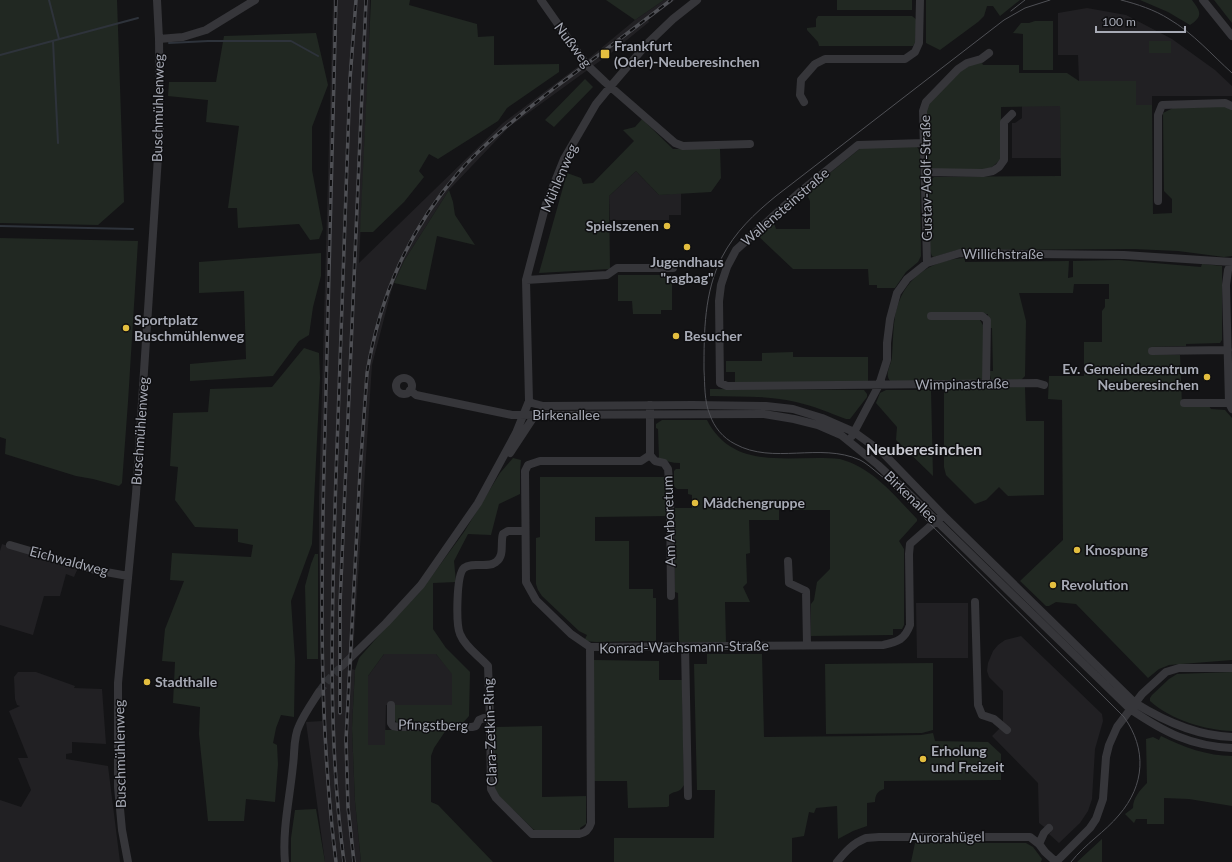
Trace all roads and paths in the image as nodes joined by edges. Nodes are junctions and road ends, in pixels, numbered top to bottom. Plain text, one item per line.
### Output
1 (157, 0) edge
2 (256, 0) edge
3 (541, 0) edge
4 (697, 0) edge
5 (920, 0) edge
6 (1203, 0) edge
7 (1232, 36) edge
8 (159, 39) junction
9 (989, 53) dead end
10 (610, 86) junction
11 (804, 102) dead end
12 (1232, 106) edge
13 (1012, 114) dead end
14 (750, 144) dead end
15 (924, 144) junction
16 (925, 172) junction
17 (1158, 201) dead end
18 (931, 262) junction
19 (1232, 262) edge
20 (673, 268) dead end
21 (526, 280) junction
22 (931, 316) dead end
23 (1228, 350) junction
24 (1152, 351) dead end
25 (986, 384) junction
26 (879, 386) junction
27 (1044, 386) dead end
28 (410, 390) dead end
29 (529, 401) junction
30 (1184, 403) dead end
31 (650, 405) junction
32 (1230, 406) edge
33 (651, 414) junction
34 (524, 415) junction
35 (535, 415) junction
36 (854, 432) junction
37 (849, 441) junction
38 (650, 455) junction
39 (486, 490) junction
40 (942, 515) junction
41 (935, 520) junction
42 (525, 531) junction
43 (10, 545) dead end
44 (788, 561) dead end
45 (128, 576) junction
46 (671, 596) dead end
47 (975, 602) dead end
48 (807, 645) junction
49 (590, 647) junction
50 (685, 647) junction
51 (342, 666) tunnel mouth
52 (1232, 668) edge
53 (319, 692) tunnel mouth
54 (391, 705) dead end
55 (1132, 706) junction
56 (490, 718) junction
57 (1007, 730) dead end
58 (1232, 737) edge
59 (1232, 748) edge
60 (688, 796) dead end
61 (1049, 828) dead end
62 (1039, 844) junction
63 (128, 862) edge
64 (284, 862) edge
65 (837, 862) edge
66 (1056, 862) edge

1 - 8 street, Buschmühlenweg
2 - 8 street
3 - 10 street, Nußweg
4 - 10 street, Mühlenweg
5 - 11 street
6 - 7 street
8 - 45 street, Buschmühlenweg
9 - 15 street, Gustav-Adolf-Straße
10 - 14 street, Nußweg
10 - 21 street, Mühlenweg
12 - 17 street
13 - 16 street
15 - 16 street, Gustav-Adolf-Straße
15 - 26 street, Wallensteinstraße
16 - 18 street, Gustav-Adolf-Straße
18 - 19 street, Willichstraße
18 - 26 street, Willichstraße
19 - 23 street
20 - 21 street
21 - 29 street, Mühlenweg
22 - 25 street
23 - 24 street
23 - 32 street
25 - 26 street, Wimpinastraße
25 - 27 street, Wimpinastraße
26 - 36 street, Willichstraße
28 - 34 street
29 - 31 street, Birkenallee
29 - 34 street, Birkenallee
30 - 32 street
31 - 33 street
31 - 36 street, Birkenallee
33 - 35 street, Birkenallee
33 - 37 street, Birkenallee
33 - 38 street
34 - 35 street, Birkenallee
34 - 39 street
35 - 39 street
36 - 37 street, Willichstraße
36 - 40 street, Birkenallee
37 - 41 street, Birkenallee
38 - 42 street, Konrad-Wachsmann-Straße
38 - 46 street, Am Arboretum
39 - 51 street
40 - 41 street, Konrad-Wachsmann-Straße
40 - 55 street, Birkenallee
41 - 48 street, Konrad-Wachsmann-Straße
41 - 55 street, Birkenallee
42 - 49 street, Konrad-Wachsmann-Straße
42 - 56 street, Clara-Zetkin-Ring
43 - 45 street, Eichwaldweg
44 - 48 street
45 - 63 street, Buschmühlenweg
47 - 57 street
48 - 50 street, Konrad-Wachsmann-Straße
49 - 50 street, Konrad-Wachsmann-Straße
49 - 56 street, Clara-Zetkin-Ring
50 - 60 street
52 - 55 street
53 - 64 street
54 - 56 street, Pfingstberg
55 - 58 street, Birkenallee
55 - 59 street, Birkenallee
55 - 66 street
61 - 62 street
62 - 65 street, Aurorahügel
62 - 66 street, Aurorahügel

